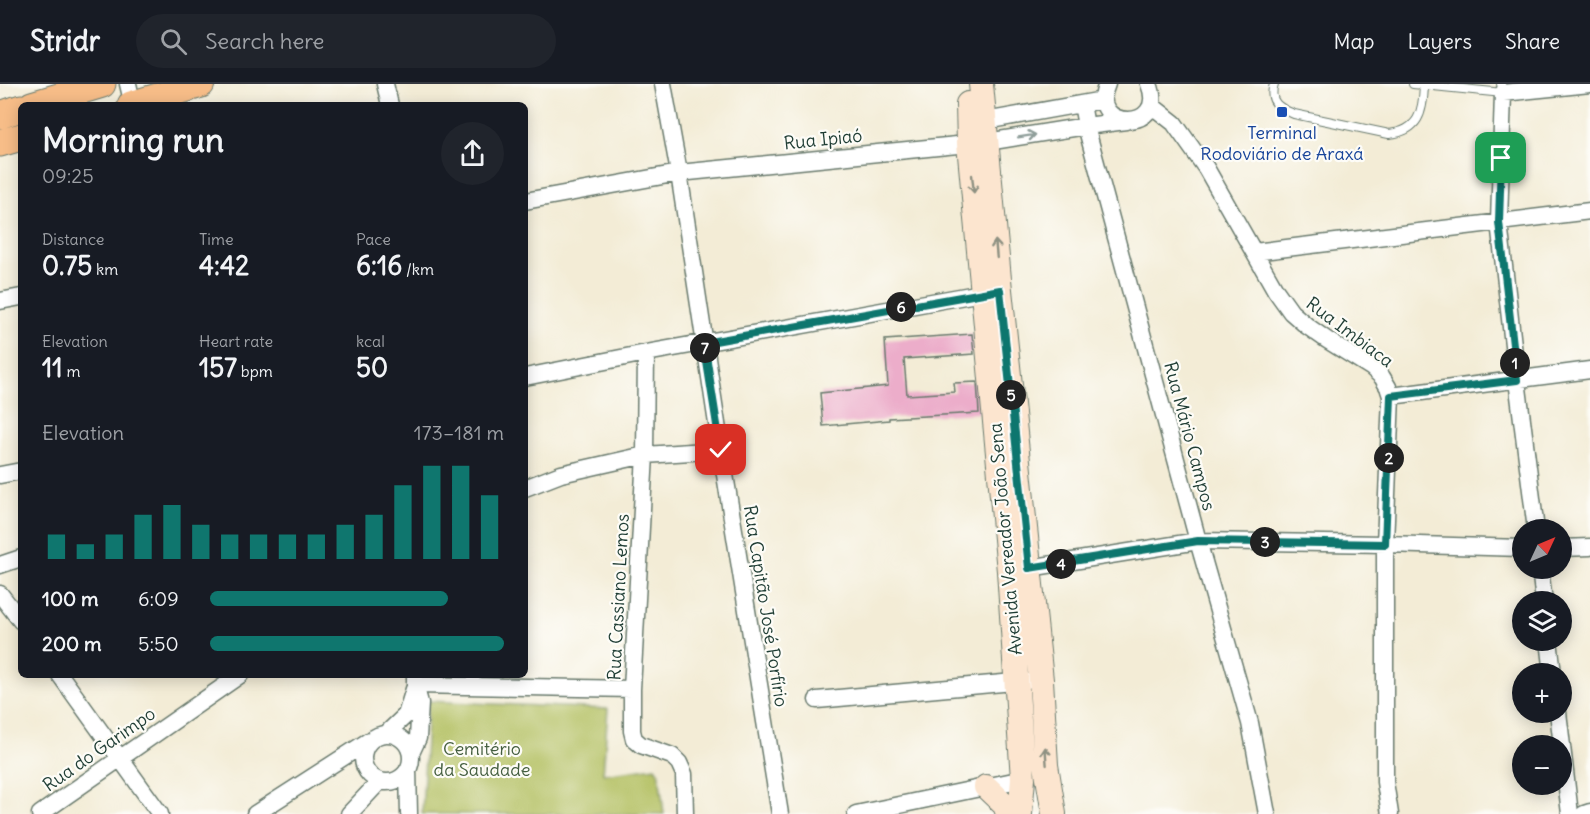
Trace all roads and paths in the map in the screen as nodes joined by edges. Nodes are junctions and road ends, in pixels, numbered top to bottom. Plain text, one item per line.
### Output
1 (102, 84) edge
2 (128, 84) edge
3 (201, 84) edge
4 (385, 84) edge
5 (663, 84) edge
6 (966, 84) edge
7 (981, 84) edge
8 (1149, 84) edge
9 (1274, 84) edge
10 (1413, 84) edge
11 (1590, 84) edge
12 (1424, 86) junction
13 (1502, 89) edge
14 (1105, 92) edge
15 (42, 102) edge
16 (131, 102) edge
17 (142, 102) edge
18 (389, 102) edge
19 (1083, 104) junction
20 (1151, 105) junction
21 (18, 109) edge
22 (0, 115) edge
23 (1126, 121) junction
24 (1086, 126) junction
25 (977, 133) junction
26 (18, 138) edge
27 (0, 143) edge
28 (679, 172) junction
29 (528, 200) edge
30 (1590, 211) edge
31 (1499, 222) junction
32 (1254, 252) junction
33 (992, 291) junction
34 (18, 298) edge
35 (0, 301) edge
36 (704, 343) junction
37 (646, 353) junction
38 (1590, 370) edge
39 (528, 376) edge
40 (1517, 380) junction
41 (1391, 396) junction
42 (721, 450) junction
43 (645, 455) junction
44 (18, 472) edge
45 (0, 475) edge
46 (528, 487) edge
47 (1535, 519) edge
48 (1198, 541) junction
49 (1385, 544) junction
50 (1590, 547) edge
51 (1512, 548) edge
52 (1572, 548) edge
53 (18, 559) edge
54 (0, 565) edge
55 (1029, 568) junction
56 (0, 594) edge
57 (18, 617) edge
58 (62, 678) edge
59 (236, 678) edge
60 (415, 680) edge
61 (1041, 680) junction
62 (1016, 682) junction
63 (632, 688) junction
64 (817, 700) dead end
65 (1559, 723) edge
66 (378, 737) junction
67 (120, 759) junction
68 (409, 761) junction
69 (328, 767) junction
70 (370, 772) junction
71 (1023, 779) junction
72 (986, 787) junction
73 (351, 812) edge
74 (1016, 812) edge
75 (1590, 812) edge
76 (863, 813) edge
77 (40, 814) edge
78 (160, 814) edge
79 (255, 814) edge
80 (409, 814) edge
81 (685, 814) edge
82 (780, 814) edge
83 (1049, 814) edge
84 (1054, 814) edge
85 (1268, 814) edge
86 (1390, 814) edge
87 (1570, 814) edge
88 (1584, 814) edge

1 - 15 main road
2 - 16 street
3 - 17 main road
4 - 18 street
5 - 28 street, Rua Capitão José Porfírio
6 - 25 main road, Avenida Vereador João Sena
7 - 25 main road, Avenida Vereador João Sena
8 - 20 street
9 - 12 lane
10 - 12 lane
11 - 13 street
12 - 13 lane
13 - 31 street
14 - 19 street, Rua Ipiaó
14 - 23 street, Rua Ipiaó
19 - 24 street, Rua Mário Campos
19 - 25 street, Rua Ipiaó
20 - 23 street, Rua Ipiaó
20 - 32 street, Rua Imbiaca
21 - 22 main road
23 - 24 street, Rua Ipiaó
25 -> 24 street, Rua Ipiaó
24 - 48 street, Rua Mário Campos
25 - 28 street, Rua Ipiaó
25 - 33 main road, Avenida Vereador João Sena
26 - 27 main road
28 - 29 street, Rua Ipiaó
28 - 36 street, Rua Capitão José Porfírio
30 - 31 street
31 - 32 street
31 - 40 street
32 - 41 street, Rua Imbiaca
33 - 36 street
33 - 55 main road, Avenida Vereador João Sena
33 - 62 main road, Avenida Vereador João Sena
34 - 35 street
36 - 37 street
36 - 42 street, Rua Capitão José Porfírio
37 - 39 street
37 - 43 street, Rua Cassiano Lemos
38 - 40 street
40 - 41 street
40 - 47 street
41 - 49 street, Rua Imbiaca
42 - 43 street
42 - 82 street, Rua Capitão José Porfírio
43 - 46 street
43 - 63 street, Rua Cassiano Lemos
44 - 45 street
48 - 49 street
48 - 55 street
48 - 85 street, Rua Mário Campos
49 - 51 street
49 - 86 street, Rua Imbiaca
50 - 52 street
53 - 54 street
55 - 61 main road, Avenida Vereador João Sena
56 - 57 street
58 - 67 street
59 - 67 street, Rua do Garimpo
60 - 63 street
60 - 66 street
60 - 68 street
61 - 62 street
84 -> 61 main road, Avenida Vereador João Sena
62 - 64 street
62 - 71 main road, Avenida Vereador João Sena
63 - 81 street, Rua Cassiano Lemos
65 - 87 street
66 - 68 street
66 - 69 street
66 - 70 street
67 - 77 street, Rua do Garimpo
67 - 78 street
68 - 70 street
68 - 80 street
69 - 70 street
69 - 79 street
70 - 73 street
71 - 72 street
71 - 74 main road, Avenida Vereador João Sena
72 - 74 main road
72 - 76 street
74 - 83 main road
75 - 88 street

